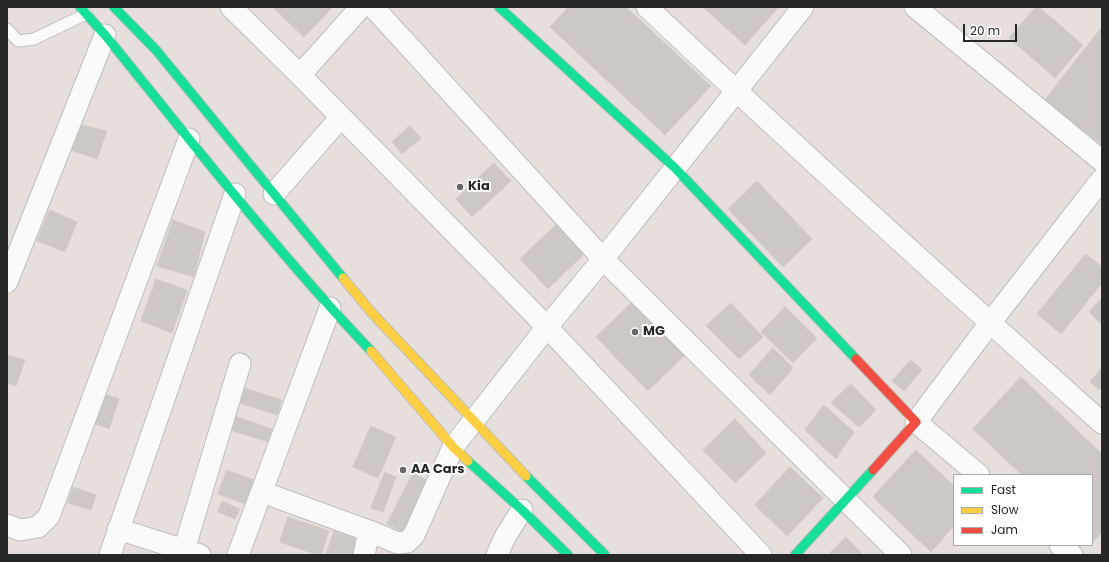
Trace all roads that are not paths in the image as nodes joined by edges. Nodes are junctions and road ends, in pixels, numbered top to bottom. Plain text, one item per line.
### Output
1 (114, 7) edge
2 (231, 7) edge
3 (361, 7) edge
4 (373, 7) edge
5 (499, 7) edge
6 (647, 7) edge
7 (803, 7) edge
8 (915, 7) edge
9 (83, 11) edge
10 (7, 29) edge
11 (105, 35) junction
12 (300, 75) junction
13 (736, 91) junction
14 (341, 117) junction
15 (189, 139) junction
16 (1102, 161) edge
17 (675, 168) junction
18 (1102, 179) edge
19 (236, 194) junction
20 (274, 194) junction
21 (603, 259) junction
22 (7, 282) edge
23 (330, 308) junction
24 (990, 323) junction
25 (547, 327) junction
26 (240, 364) dead end
27 (474, 420) junction
28 (916, 422) junction
29 (1102, 423) edge
30 (453, 447) junction
31 (978, 474) edge
32 (262, 492) junction
33 (845, 499) junction
34 (522, 510) junction
35 (7, 525) edge
36 (118, 529) junction
37 (369, 531) junction
38 (1061, 546) edge
39 (192, 552) edge
40 (110, 555) edge
41 (238, 555) edge
42 (364, 555) edge
43 (497, 555) edge
44 (568, 555) edge
45 (605, 555) edge
46 (761, 555) edge
47 (794, 555) edge
48 (900, 555) edge
49 (1072, 555) edge

1 - 20 main road
2 - 12 street
3 - 12 street
4 - 21 street
5 - 17 main road
6 - 13 street
7 - 13 street
8 - 16 street
9 - 10 lane
9 - 11 main road
11 - 15 main road
11 - 22 street
12 - 14 street
13 - 17 street
13 - 24 street
14 - 20 street
14 - 25 street
15 - 19 main road
15 - 35 street
17 - 21 street
17 - 28 main road
18 - 24 street
19 - 23 main road
19 - 36 street
20 - 27 main road
21 - 25 street
21 - 33 street
23 - 30 main road
23 - 32 street
24 - 28 street
24 - 29 street
25 - 27 street
25 - 46 street
26 - 39 street
27 - 30 street
27 - 45 main road
28 - 31 street
28 - 33 main road
30 - 34 main road
30 - 37 street
32 - 37 street
32 - 41 street
33 - 47 main road
33 - 48 street
34 - 43 street
34 - 44 main road
36 - 39 street
36 - 40 street
37 - 42 street
38 - 49 street

